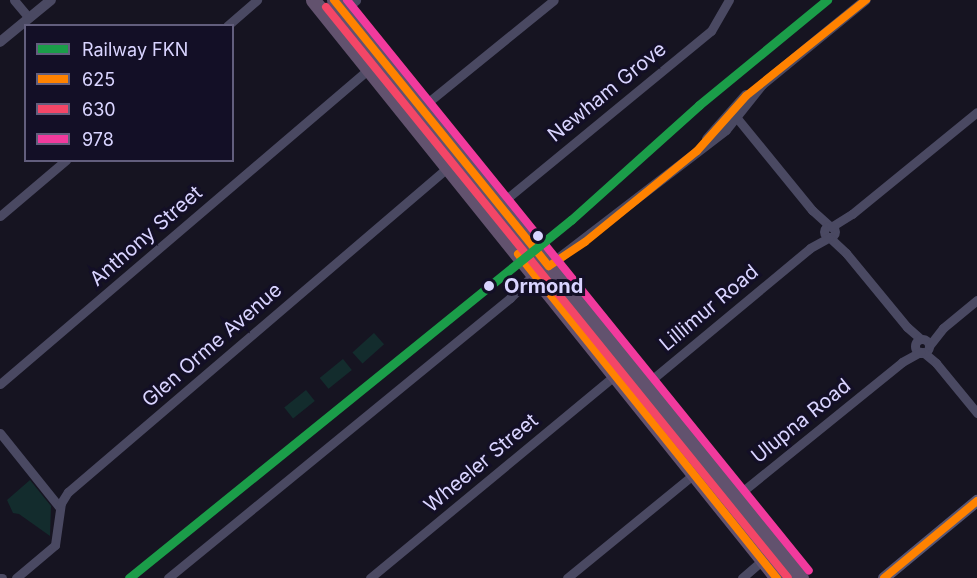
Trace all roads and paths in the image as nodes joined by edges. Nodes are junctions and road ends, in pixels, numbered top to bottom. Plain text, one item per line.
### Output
1 (14, 0) edge
2 (51, 0) edge
3 (257, 0) edge
4 (314, 0) edge
5 (356, 0) edge
6 (554, 0) edge
7 (729, 0) edge
8 (866, 0) edge
9 (336, 11) edge
10 (29, 18) junction
11 (229, 24) edge
12 (0, 42) edge
13 (369, 69) junction
14 (421, 108) junction
15 (977, 112) edge
16 (734, 114) junction
17 (64, 162) edge
18 (454, 162) junction
19 (499, 205) junction
20 (0, 216) edge
21 (830, 232) junction
22 (552, 269) junction
23 (536, 277) junction
24 (977, 300) edge
25 (922, 346) junction
26 (615, 375) junction
27 (0, 384) edge
28 (645, 385) junction
29 (632, 396) junction
30 (977, 413) edge
31 (0, 434) edge
32 (694, 474) junction
33 (735, 497) junction
34 (977, 501) edge
35 (60, 508) junction
36 (722, 508) junction
37 (763, 560) junction
38 (885, 576) edge
39 (16, 578) edge
40 (168, 578) edge
41 (370, 578) edge
42 (567, 578) edge
43 (742, 578) edge
44 (777, 578) edge
45 (801, 578) edge

1 - 10 street
2 - 10 street
3 - 11 street
4 - 9 highway
5 - 9 street
6 - 14 street
7 - 19 street, Newham Grove
8 - 16 street
9 - 13 highway
9 - 14 highway
10 - 12 street
13 - 18 highway
13 - 27 street, Anthony Street
14 - 18 highway
15 - 21 street, Lillimur Road
16 - 21 street
16 - 22 street
17 - 20 street
18 - 19 highway
18 - 23 highway
18 - 35 street, Glen Orme Avenue
19 - 22 highway
21 - 25 street
21 - 28 street, Lillimur Road
22 - 23 street
22 - 28 highway
23 - 26 highway
23 - 40 street
24 - 25 street, Ulupna Road
25 - 30 street
25 - 33 street, Ulupna Road
26 - 29 highway
26 - 41 street, Wheeler Street
28 - 29 street, Lillimur Road
28 - 33 highway
29 - 32 highway
31 - 35 street
32 - 36 highway
32 - 42 street
33 - 36 street, Ulupna Road
33 - 45 highway
34 - 38 main road
35 - 39 street, Glen Orme Avenue
36 - 37 highway
37 - 43 street
37 - 44 highway

